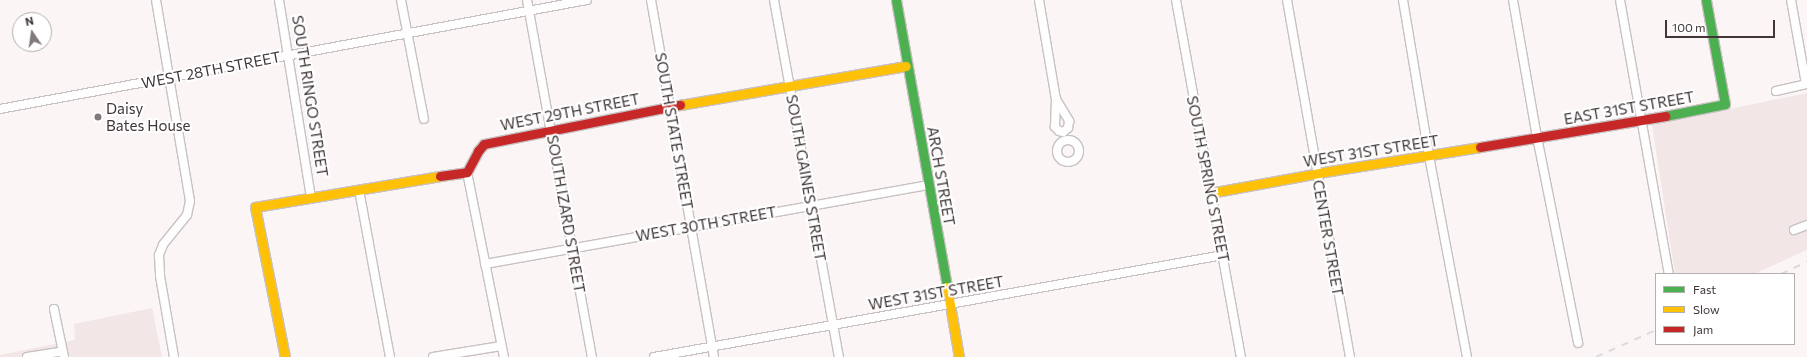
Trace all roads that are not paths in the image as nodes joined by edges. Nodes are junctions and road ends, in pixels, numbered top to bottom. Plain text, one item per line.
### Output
1 (156, 0) edge
2 (279, 0) edge
3 (401, 0) edge
4 (527, 0) edge
5 (587, 0) edge
6 (651, 0) edge
7 (774, 0) edge
8 (896, 0) edge
9 (1039, 0) edge
10 (1176, 0) edge
11 (1287, 0) edge
12 (1403, 0) edge
13 (1513, 0) edge
14 (1620, 0) edge
15 (1706, 0) edge
16 (1791, 0) edge
17 (529, 11) junction
18 (406, 34) junction
19 (1803, 37) edge
20 (290, 56) junction
21 (906, 66) junction
22 (169, 78) junction
23 (790, 87) junction
24 (1776, 91) dead end
25 (1056, 99) junction
26 (670, 107) junction
27 (0, 109) edge
28 (424, 119) dead end
29 (1641, 120) junction
30 (551, 130) junction
31 (1063, 132) junction
32 (1537, 137) junction
33 (1065, 140) dead end
34 (1429, 156) junction
35 (467, 172) junction
36 (1317, 174) junction
37 (928, 185) junction
38 (359, 190) junction
39 (1210, 193) junction
40 (311, 197) junction
41 (811, 206) junction
42 (1807, 225) edge
43 (691, 226) junction
44 (1794, 230) dead end
45 (572, 248) junction
46 (1223, 255) junction
47 (485, 264) junction
48 (1669, 273) edge
49 (949, 304) junction
50 (54, 308) dead end
51 (833, 325) junction
52 (1578, 343) dead end
53 (501, 346) junction
54 (712, 347) junction
55 (63, 354) edge
56 (27, 357) edge
57 (174, 357) edge
58 (284, 357) edge
59 (390, 357) edge
60 (432, 357) edge
61 (504, 357) edge
62 (592, 357) edge
63 (654, 357) edge
64 (714, 357) edge
65 (839, 357) edge
66 (959, 357) edge
67 (1241, 357) edge
68 (1350, 357) edge
69 (1467, 357) edge

1 - 22 street
2 - 20 street, SOUTH RINGO STREET
3 - 18 street
4 - 17 street, SOUTH IZARD STREET
5 - 17 street, WEST 28TH STREET
6 - 26 street, SOUTH STATE STREET
7 - 23 street, SOUTH GAINES STREET
8 - 21 street, ARCH STREET
9 - 25 street
10 - 39 street, SOUTH SPRING STREET
11 - 36 street, CENTER STREET
12 - 34 street
13 - 32 street
14 - 29 street
15 - 29 street, EAST 31ST STREET
16 - 19 street
17 - 18 street, WEST 28TH STREET
17 - 30 street, SOUTH IZARD STREET
18 - 20 street, WEST 28TH STREET
18 - 28 street
19 - 24 street
20 - 22 street, WEST 28TH STREET
20 - 40 street, SOUTH RINGO STREET
21 - 23 street, WEST 29TH STREET
21 - 37 street, ARCH STREET
22 - 27 street, WEST 28TH STREET
22 - 57 street
23 - 26 street, WEST 29TH STREET
23 - 41 street, SOUTH GAINES STREET
25 - 31 street
25 - 31 street
26 - 30 street, WEST 29TH STREET
26 - 43 street, SOUTH STATE STREET
29 - 32 street, EAST 31ST STREET
29 - 48 street
30 - 35 street, WEST 29TH STREET
30 - 45 street, SOUTH IZARD STREET
31 - 33 street
32 - 34 street, WEST 31ST STREET
32 - 52 street
34 - 36 street, WEST 31ST STREET
34 - 69 street
35 - 38 street
35 - 47 street
36 - 39 street, WEST 31ST STREET
36 - 68 street, CENTER STREET
37 - 41 street, WEST 30TH STREET
37 - 49 street, ARCH STREET
38 - 40 street
38 - 59 street
39 - 46 street, SOUTH SPRING STREET
40 - 58 street
41 - 43 street, WEST 30TH STREET
41 - 51 street, SOUTH GAINES STREET
42 - 44 street
43 - 45 street, WEST 30TH STREET
43 - 54 street, SOUTH STATE STREET
45 - 47 street, WEST 30TH STREET
45 - 62 street, SOUTH IZARD STREET
46 - 49 street, WEST 31ST STREET
46 - 67 street, SOUTH SPRING STREET
47 - 53 street
49 - 51 street, WEST 31ST STREET
49 - 66 street, ARCH STREET
50 - 55 street
51 - 54 street, WEST 31ST STREET
51 - 65 street, SOUTH GAINES STREET
53 - 60 street
53 - 61 street
54 - 63 street, WEST 31ST STREET
54 - 64 street, SOUTH STATE STREET
55 - 56 street

